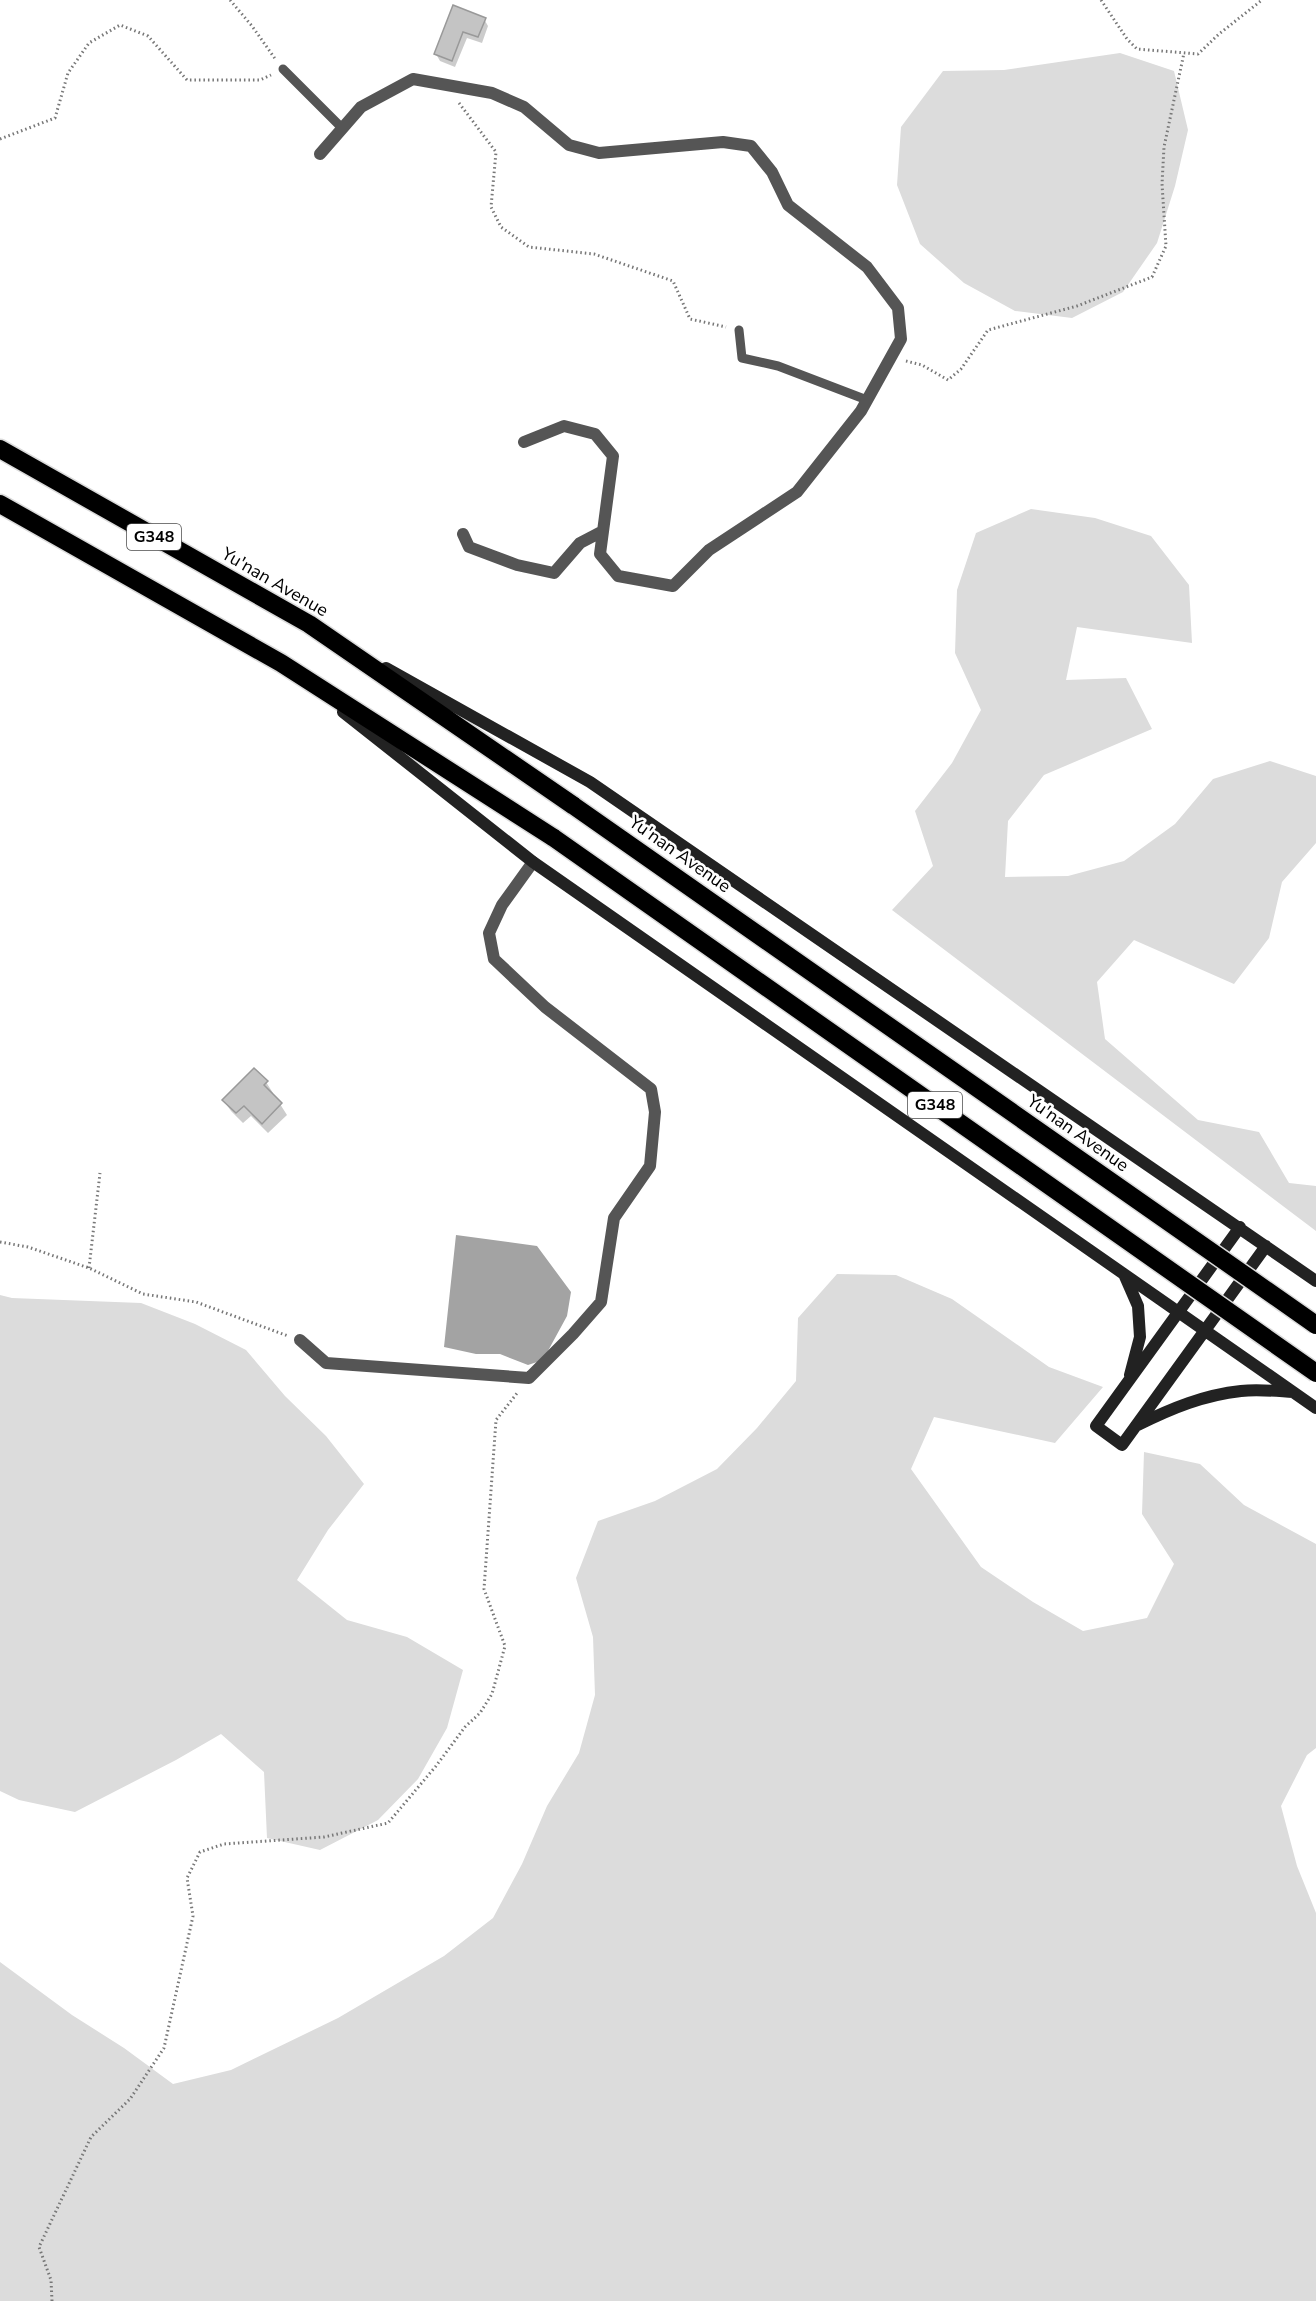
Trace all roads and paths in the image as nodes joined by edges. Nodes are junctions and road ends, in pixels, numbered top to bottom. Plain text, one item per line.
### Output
1 (230, 0) edge
2 (1101, 0) edge
3 (1262, 0) edge
4 (1184, 53) junction
5 (283, 69) junction
6 (446, 85) junction
7 (342, 128) junction
8 (0, 140) edge
9 (320, 154) dead end
10 (739, 330) joint
11 (891, 357) junction
12 (867, 400) junction
13 (524, 442) dead end
14 (0, 449) edge
15 (0, 504) edge
16 (603, 531) junction
17 (463, 534) dead end
18 (309, 624) junction
19 (281, 663) junction
20 (533, 862) junction
21 (100, 1173) dead end
22 (1240, 1227) junction
23 (0, 1242) edge
24 (1266, 1246) junction
25 (89, 1268) junction
26 (1123, 1273) junction
27 (1316, 1281) edge
28 (1179, 1312) junction
29 (1316, 1325) edge
30 (1206, 1330) junction
31 (300, 1340) joint
32 (1316, 1373) edge
33 (529, 1378) junction
34 (1129, 1382) junction
35 (1293, 1392) junction
36 (1316, 1408) edge
37 (1137, 1425) junction
38 (52, 2301) edge

1 - 5 path
2 - 4 path
3 - 4 path
4 - 11 path
5 - 7 lane
5 - 8 path
6 - 7 street
6 - 10 path
6 - 11 street
7 - 9 street
10 - 12 lane
11 - 12 street
12 - 16 street
13 - 16 street
14 - 18 highway, Yu'nan Avenue / G348
15 - 19 highway, G348
16 - 17 street
18 - 22 main road
18 - 29 highway, Yu'nan Avenue / G348, bridge
19 - 20 main road
19 - 32 highway, G348, bridge
20 - 26 main road
20 - 33 street
21 - 25 path
22 - 24 main road
22 - 28 main road
23 - 25 path
24 - 27 main road
24 - 30 main road
25 - 31 path
26 - 28 main road
26 - 34 main road
28 - 30 main road
28 - 34 main road
30 - 35 main road
30 - 37 main road
31 - 33 street
33 - 38 path
34 - 37 main road
35 - 36 main road
35 - 37 main road

